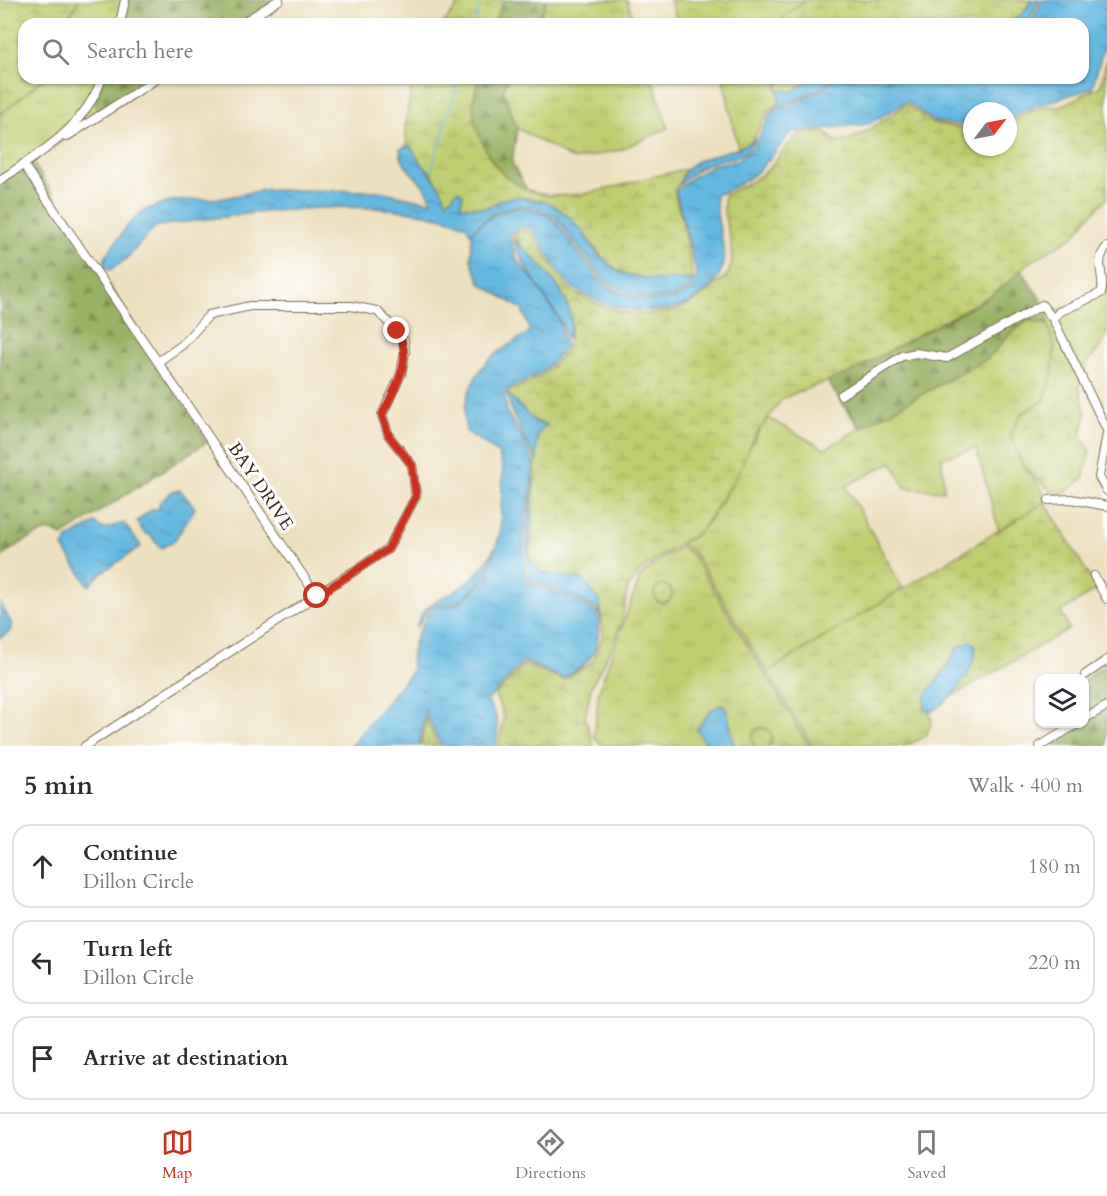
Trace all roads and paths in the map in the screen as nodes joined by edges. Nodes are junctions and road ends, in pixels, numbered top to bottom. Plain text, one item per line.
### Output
1 (125, 0) edge
2 (279, 0) edge
3 (121, 18) edge
4 (251, 18) edge
5 (100, 84) edge
6 (149, 84) edge
7 (49, 147) junction
8 (24, 164) junction
9 (0, 180) edge
10 (1107, 248) edge
11 (1053, 319) junction
12 (159, 361) junction
13 (841, 395) dead end
14 (1107, 432) edge
15 (1107, 491) edge
16 (1049, 500) dead end
17 (1107, 506) edge
18 (1094, 576) dead end
19 (317, 596) junction
20 (1107, 600) edge
21 (1107, 660) edge
22 (1086, 674) edge
23 (1107, 706) edge
24 (1089, 716) edge
25 (1069, 728) edge
26 (85, 746) edge
27 (1040, 746) edge

1 - 3 street
2 - 4 street
5 - 7 street
6 - 7 street
7 - 8 street
8 - 9 street
8 - 12 street, BAY DRIVE
10 - 11 street
11 - 13 street
11 - 14 street
12 - 19 street, BAY DRIVE
12 - 19 street
14 - 15 street
16 - 17 street
18 - 20 street
19 - 26 street
21 - 22 street
23 - 24 street
25 - 27 street

